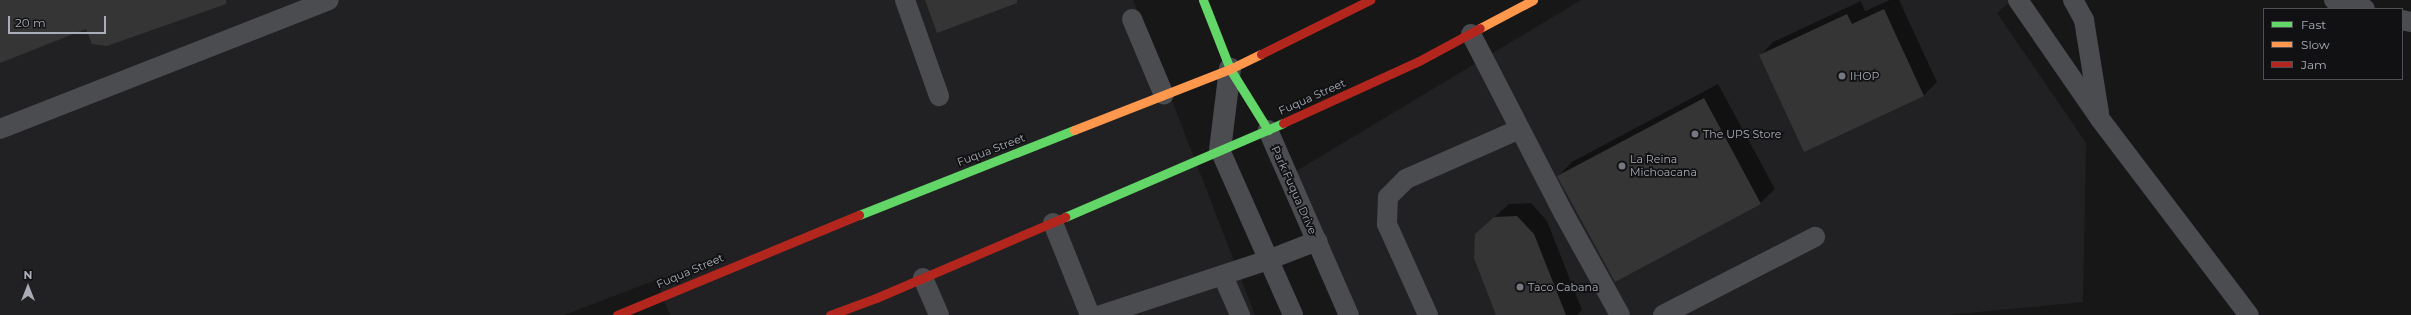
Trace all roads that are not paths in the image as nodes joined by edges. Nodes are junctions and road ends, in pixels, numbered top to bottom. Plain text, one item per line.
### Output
1 (329, 0) edge
2 (905, 0) edge
3 (1203, 0) edge
4 (1370, 0) edge
5 (1533, 0) edge
6 (2018, 0) edge
7 (2073, 0) edge
8 (2334, 0) edge
9 (2362, 8) edge
10 (1132, 19) dead end
11 (1471, 34) junction
12 (1230, 69) junction
13 (1164, 95) junction
14 (939, 96) dead end
15 (2100, 119) junction
16 (0, 129) edge
17 (1520, 129) junction
18 (1268, 130) junction
19 (1220, 150) junction
20 (1053, 223) junction
21 (1815, 237) dead end
22 (1317, 241) junction
23 (1268, 260) junction
24 (1223, 276) junction
25 (923, 278) junction
26 (617, 315) edge
27 (830, 315) edge
28 (939, 315) edge
29 (1090, 315) edge
30 (1101, 315) edge
31 (1240, 315) edge
32 (1293, 315) edge
33 (1349, 315) edge
34 (1428, 315) edge
35 (1620, 315) edge
36 (1663, 315) edge
37 (2249, 315) edge

1 - 16 lane
2 - 14 lane
3 - 12 main road, Park Fuqua Drive
4 - 12 main road, Fuqua Street
5 - 11 main road, Fuqua Street
6 - 15 lane
7 - 15 lane
8 - 9 lane
10 - 13 lane
11 - 17 lane
11 - 18 main road, Fuqua Street
12 - 13 main road, Fuqua Street
12 - 18 main road, Park Fuqua Drive
12 - 19 street, Park Fuqua Drive
13 - 26 main road, Fuqua Street
15 - 37 lane
17 - 34 lane
17 - 35 lane
18 - 19 main road, Fuqua Street
18 - 22 lane, Park Fuqua Drive
19 - 20 main road, Fuqua Street
19 - 23 lane
20 - 25 main road, Fuqua Street
20 - 29 lane
21 - 36 lane
22 - 23 lane
22 - 33 lane, Park Fuqua Drive
23 - 24 lane
23 - 32 lane
24 - 30 lane
24 - 31 lane
25 - 27 main road, Fuqua Street
25 - 28 lane

